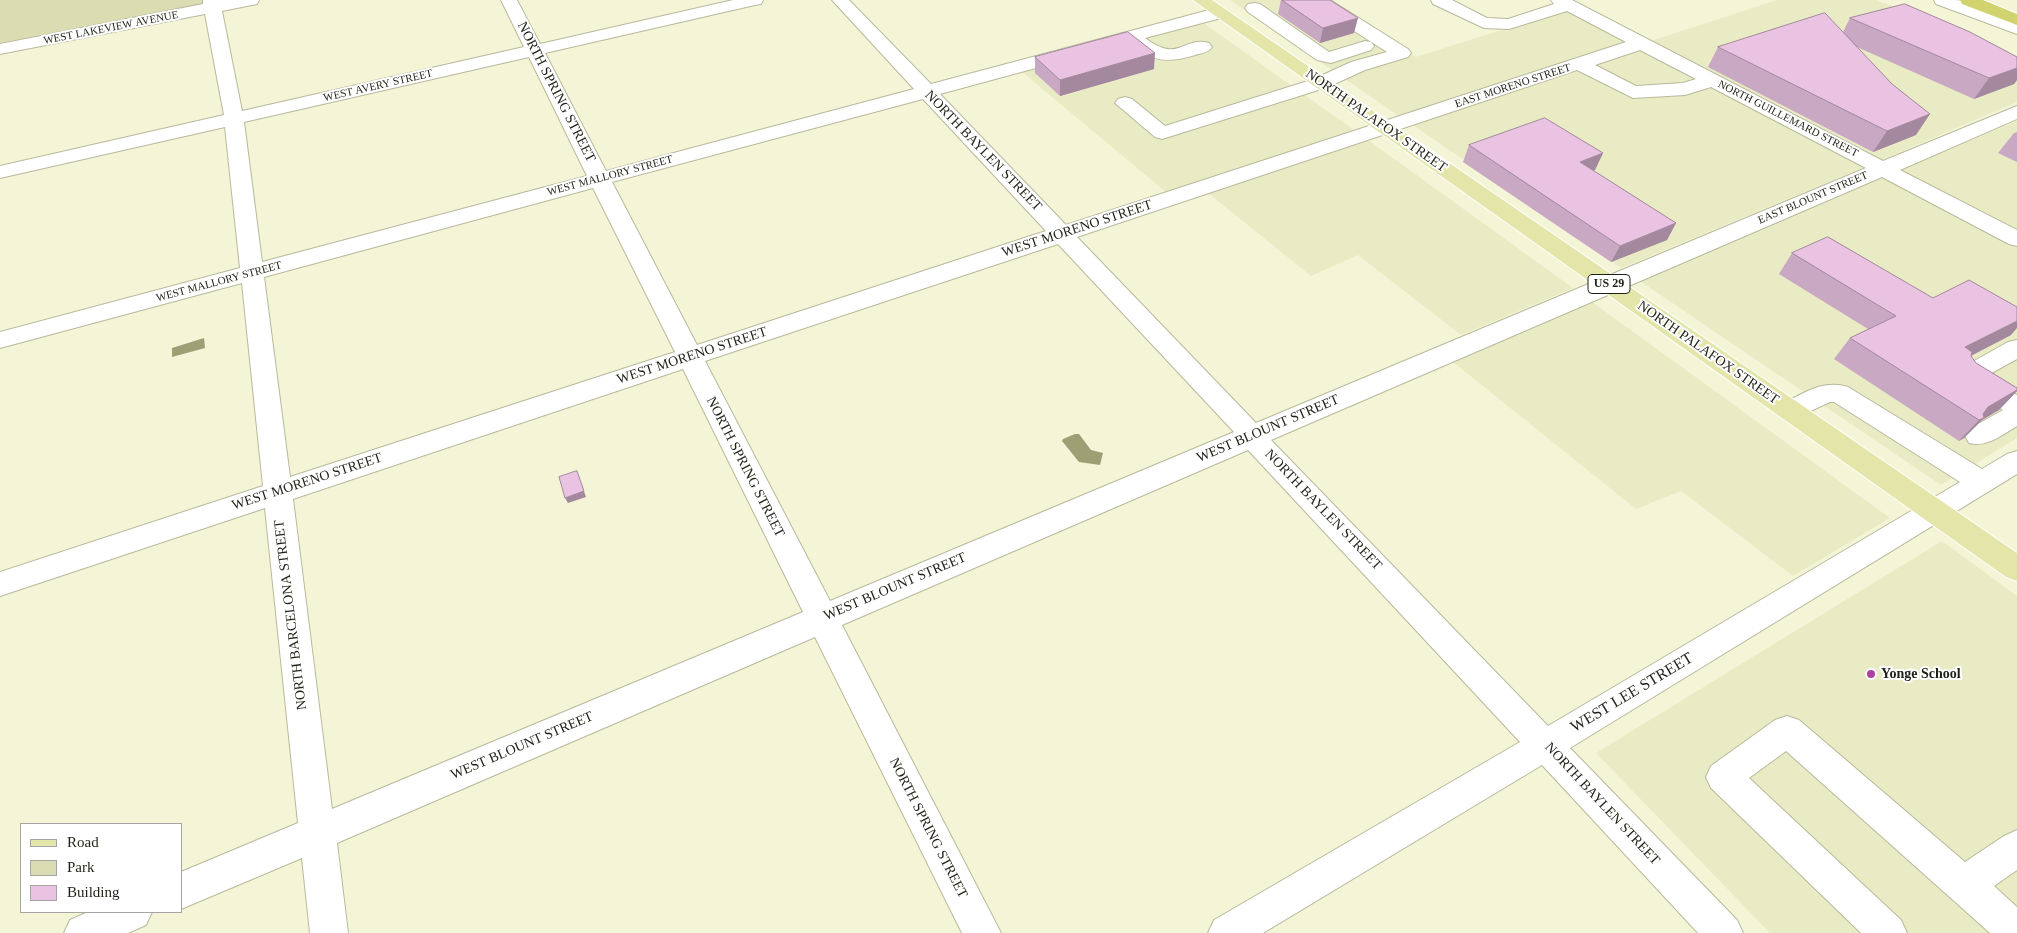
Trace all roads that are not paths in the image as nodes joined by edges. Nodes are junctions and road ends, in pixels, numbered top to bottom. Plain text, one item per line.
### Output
1 (251, 0) edge
2 (510, 0) edge
3 (755, 0) edge
4 (840, 0) edge
5 (1318, 0) edge
6 (1439, 0) edge
7 (1942, 0) edge
8 (1968, 0) edge
9 (1276, 2) dead end
10 (1563, 2) edge
11 (211, 4) edge
12 (1254, 8) junction
13 (1215, 10) edge
14 (2017, 20) edge
15 (2017, 29) edge
16 (1130, 36) junction
17 (1381, 40) junction
18 (1642, 43) junction
19 (1203, 47) dead end
20 (0, 49) edge
21 (534, 50) junction
22 (1331, 58) junction
23 (1579, 64) junction
24 (1349, 70) junction
25 (1712, 80) junction
26 (1321, 83) junction
27 (926, 91) junction
28 (1125, 102) dead end
29 (2017, 112) edge
30 (234, 118) junction
31 (1384, 127) junction
32 (1883, 169) junction
33 (0, 172) edge
34 (600, 179) junction
35 (1062, 234) junction
36 (2017, 239) edge
37 (252, 273) junction
38 (1609, 284) junction
39 (0, 340) edge
40 (2017, 348) edge
41 (690, 356) junction
42 (2017, 407) edge
43 (1791, 411) junction
44 (2017, 414) edge
45 (1252, 436) junction
46 (1942, 457) junction
47 (2017, 461) edge
48 (1981, 482) junction
49 (277, 492) junction
50 (1933, 510) junction
51 (2017, 569) edge
52 (0, 584) edge
53 (822, 618) junction
54 (1546, 745) junction
55 (317, 833) junction
56 (2013, 857) edge
57 (1964, 885) junction
58 (182, 891) edge
59 (131, 913) edge
60 (2017, 932) edge
61 (83, 933) edge
62 (329, 933) edge
63 (982, 933) edge
64 (1226, 933) edge
65 (1724, 933) edge
66 (1888, 933) edge

1 - 11 street, WEST LAKEVIEW AVENUE
2 - 21 street, NORTH SPRING STREET
3 - 21 street, WEST AVERY STREET
4 - 27 street, NORTH BAYLEN STREET
5 - 17 street
6 - 10 street
7 - 15 street
8 - 14 highway
9 - 12 street, WEST MALLORY STREET
10 - 18 street, NORTH GUILLEMARD STREET
11 - 20 street, WEST LAKEVIEW AVENUE
11 - 30 street, NORTH BARCELONA STREET
12 - 13 street, WEST MALLORY STREET
12 - 22 street
13 - 16 street, WEST MALLORY STREET
13 - 26 main road, NORTH PALAFOX STREET / US 29
16 - 19 street
16 - 27 street, WEST MALLORY STREET
17 - 22 street
17 - 24 street
18 - 23 street, EAST MORENO STREET
18 - 25 street, NORTH GUILLEMARD STREET
21 - 30 street, WEST AVERY STREET
21 - 34 street, NORTH SPRING STREET
22 - 24 street
23 - 25 street
23 - 31 street, EAST MORENO STREET
24 - 26 street
25 - 32 street, NORTH GUILLEMARD STREET
26 - 28 street
26 - 31 main road, NORTH PALAFOX STREET / US 29
27 - 34 street, WEST MALLORY STREET
27 - 35 street, NORTH BAYLEN STREET
29 - 32 street, EAST BLOUNT STREET
30 - 33 street, WEST AVERY STREET
30 - 37 street, NORTH BARCELONA STREET
31 - 35 street, WEST MORENO STREET
31 - 38 main road, NORTH PALAFOX STREET / US 29
32 - 36 street, NORTH GUILLEMARD STREET
32 - 38 street, EAST BLOUNT STREET
34 - 37 street, WEST MALLORY STREET
34 - 41 street, NORTH SPRING STREET
35 - 41 street, WEST MORENO STREET
35 - 45 street, NORTH BAYLEN STREET
37 - 39 street, WEST MALLORY STREET
37 - 49 street, NORTH BARCELONA STREET
38 - 43 main road, NORTH PALAFOX STREET / US 29
38 - 45 street, WEST BLOUNT STREET
40 - 42 street
41 - 49 street, WEST MORENO STREET
41 - 53 street, NORTH SPRING STREET
43 - 46 street
43 - 50 main road, NORTH PALAFOX STREET / US 29
44 - 46 street
45 - 53 street, WEST BLOUNT STREET
45 - 54 street, NORTH BAYLEN STREET
46 - 48 street
47 - 48 street, WEST LEE STREET
48 - 50 street, WEST LEE STREET
49 - 52 street, WEST MORENO STREET
49 - 55 street, NORTH BARCELONA STREET
50 - 51 main road, NORTH PALAFOX STREET / US 29
50 - 54 street, WEST LEE STREET
53 - 55 street, WEST BLOUNT STREET
53 - 63 street, NORTH SPRING STREET
54 - 64 street, WEST LEE STREET
54 - 65 street, NORTH BAYLEN STREET
55 - 58 street, WEST BLOUNT STREET
55 - 62 street, NORTH BARCELONA STREET
56 - 57 street
57 - 60 street
57 - 66 street
59 - 61 street

